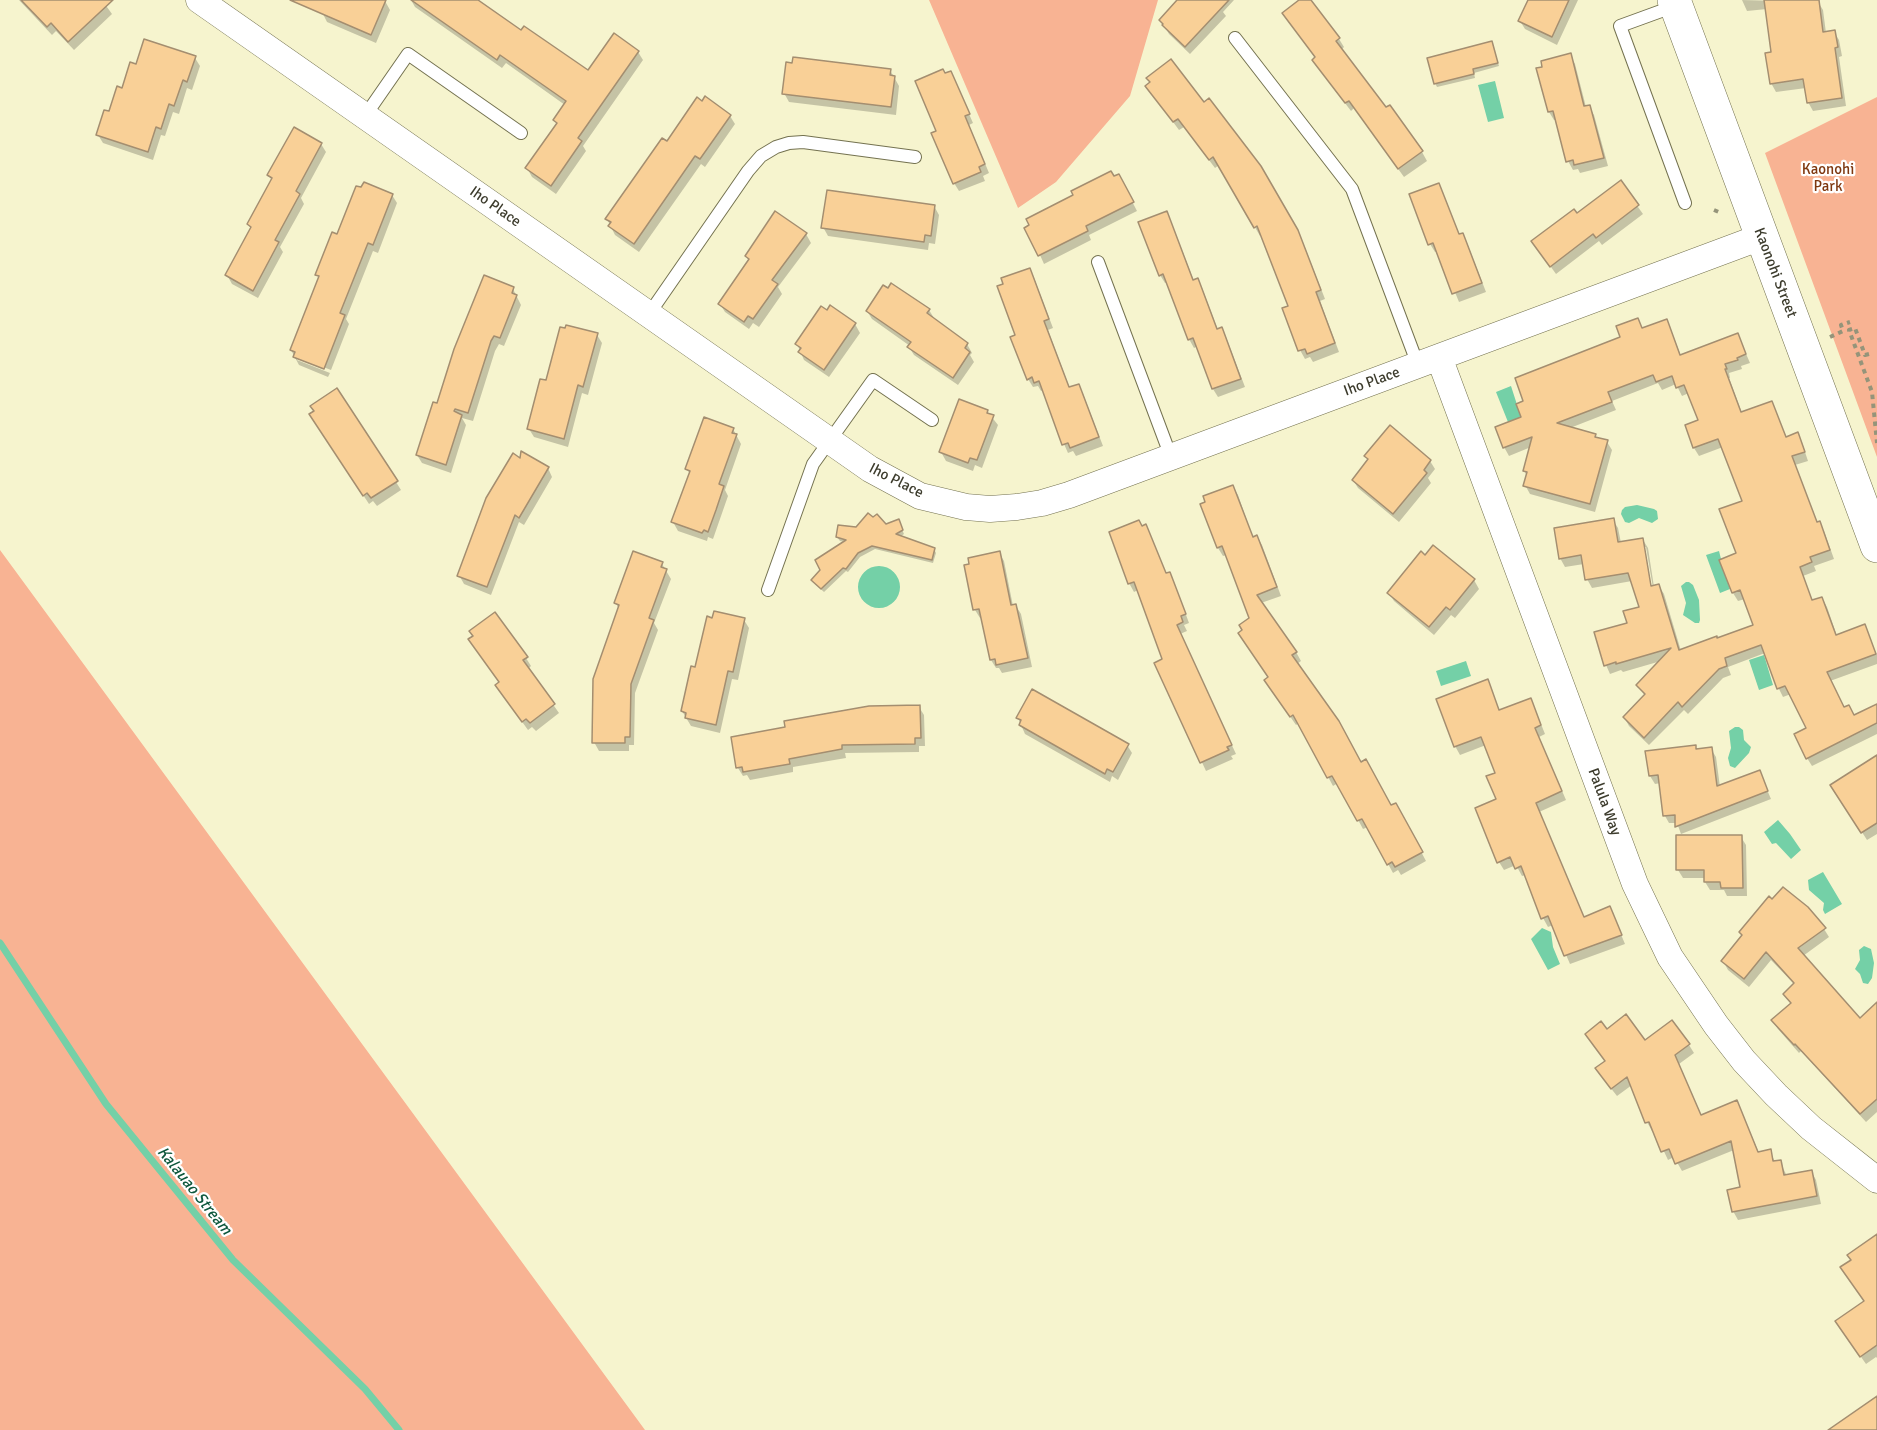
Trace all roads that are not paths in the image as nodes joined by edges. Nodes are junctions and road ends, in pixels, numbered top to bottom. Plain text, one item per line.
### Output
1 (198, 0) edge
2 (1675, 3) edge
3 (1235, 38) dead end
4 (365, 117) junction
5 (521, 133) dead end
6 (915, 157) dead end
7 (1685, 203) dead end
8 (1761, 237) junction
9 (1098, 262) dead end
10 (649, 314) junction
11 (1429, 361) junction
12 (932, 420) dead end
13 (830, 441) junction
14 (1171, 457) junction
15 (1877, 546) edge
16 (768, 590) dead end
17 (1877, 1180) edge

1 - 4 street, Iho Place
2 - 7 lane
2 - 8 street, Kaonohi Street
3 - 11 lane
4 - 5 lane
4 - 10 street, Iho Place
6 - 10 lane
8 - 11 street, Iho Place
8 - 15 street, Kaonohi Street
9 - 14 lane
10 - 13 street, Iho Place
11 - 14 street, Iho Place
11 - 17 street, Palula Way
12 - 13 lane
13 - 14 street, Iho Place
13 - 16 lane

